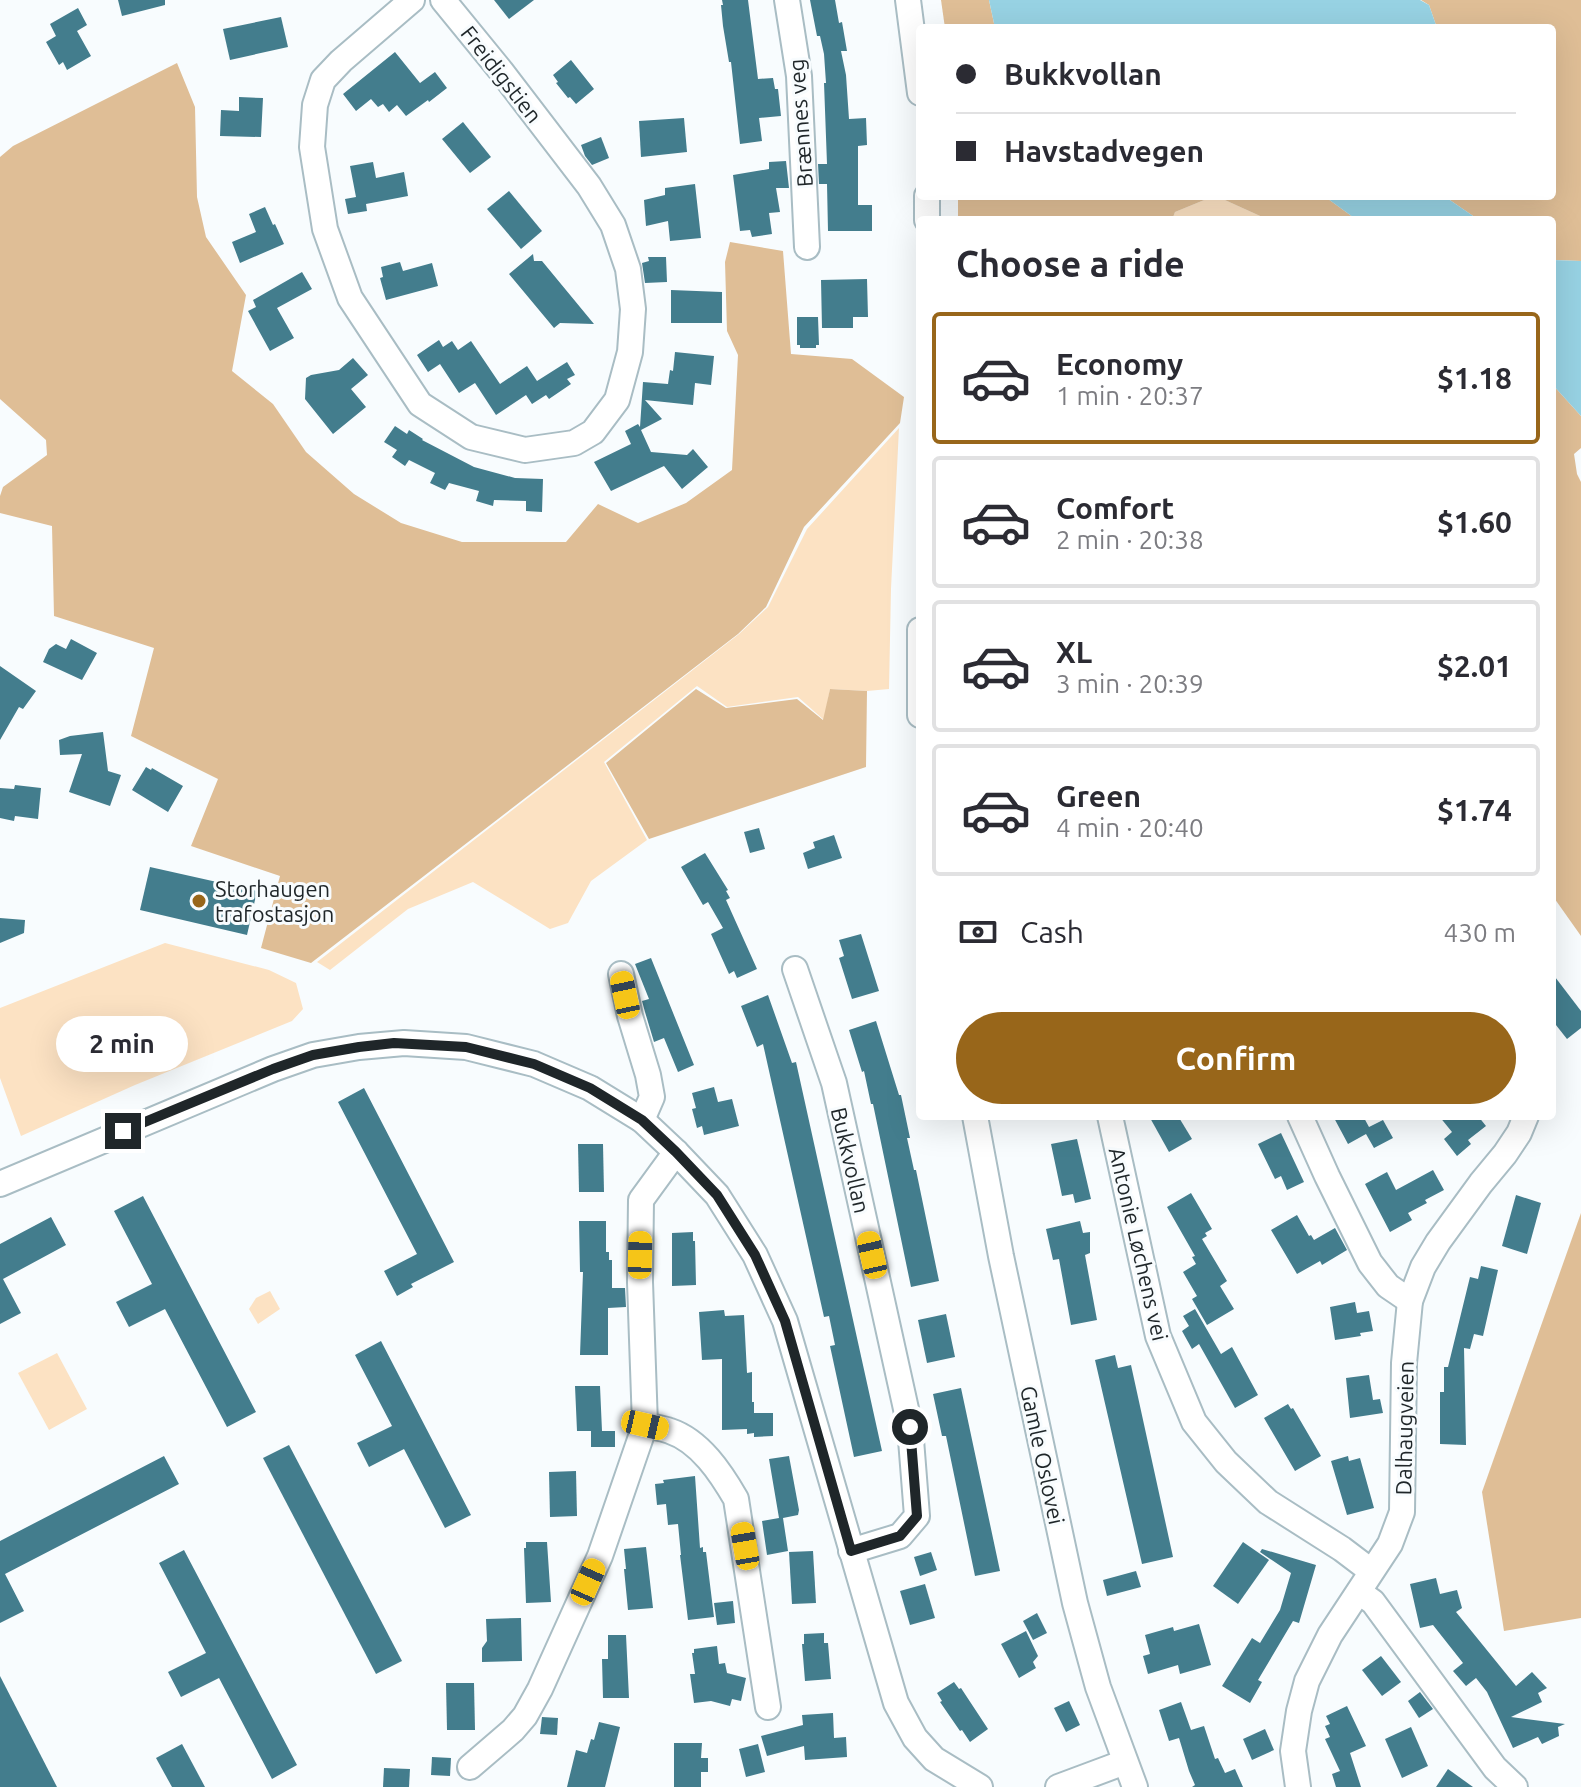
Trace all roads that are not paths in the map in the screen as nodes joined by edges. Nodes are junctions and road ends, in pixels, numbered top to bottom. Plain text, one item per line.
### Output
1 (412, 0) edge
2 (443, 0) edge
3 (787, 0) edge
4 (908, 0) edge
5 (916, 62) edge
6 (807, 247) dead end
7 (795, 969) dead end
8 (621, 974) dead end
9 (642, 1120) junction
10 (976, 1120) edge
11 (1111, 1120) edge
12 (1302, 1120) edge
13 (1524, 1120) edge
14 (676, 1152) junction
15 (0, 1184) edge
16 (1410, 1301) junction
17 (645, 1425) junction
18 (851, 1551) junction
19 (1365, 1581) junction
20 (768, 1707) dead end
21 (1125, 1762) junction
22 (470, 1767) dead end
23 (980, 1787) edge
24 (1058, 1787) edge
25 (1135, 1787) edge
26 (1298, 1787) edge
27 (1515, 1787) edge

1 - 2 street, Freidigstien
3 - 6 street, Brænnes veg
4 - 5 street
7 - 18 street, Bukkvollan
8 - 9 street
9 - 14 street
9 - 15 street
10 - 21 street, Gamle Oslovei
11 - 19 street, Antonie Løchens vei
12 - 16 street
13 - 16 street, Dalhaugveien
14 - 17 street
14 - 18 street
16 - 19 street, Dalhaugveien
17 - 20 street
17 - 22 street
18 - 23 street
19 - 26 street, Dalhaugveien
19 - 27 street
21 - 24 street
21 - 25 street, Gamle Oslovei

